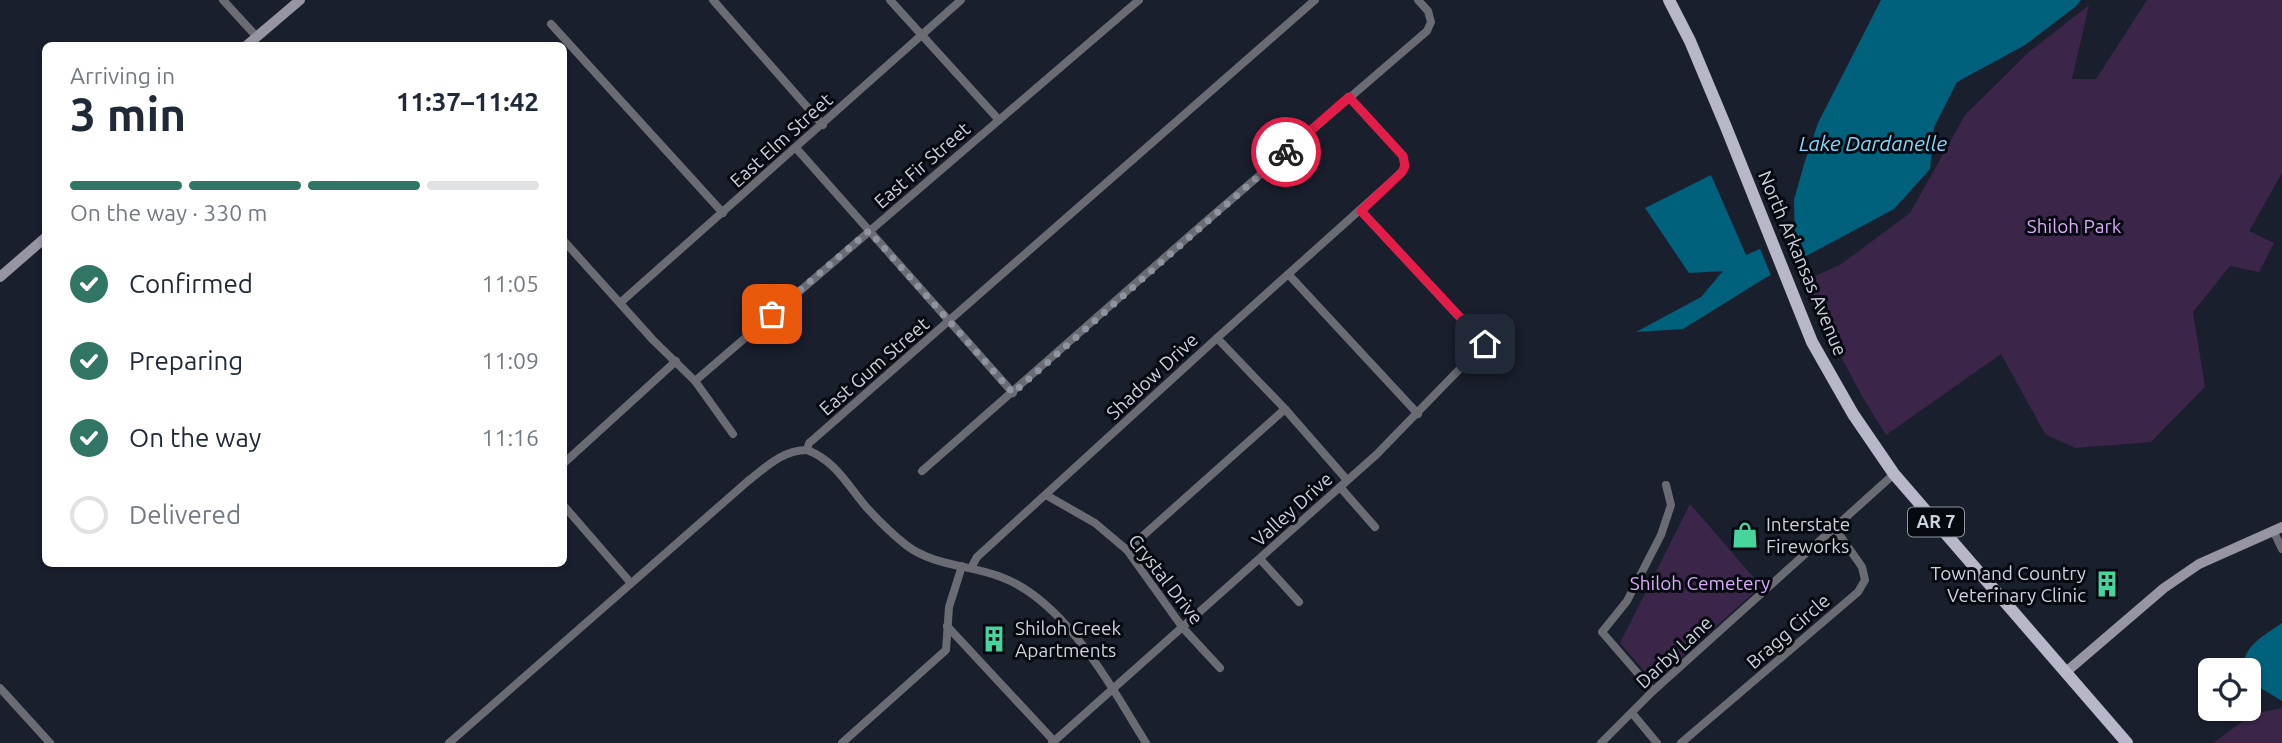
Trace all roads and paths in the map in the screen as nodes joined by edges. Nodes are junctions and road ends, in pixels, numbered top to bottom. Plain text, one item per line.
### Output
1 (223, 0) edge
2 (300, 0) edge
3 (713, 0) edge
4 (890, 0) edge
5 (961, 0) edge
6 (1139, 0) edge
7 (1315, 0) edge
8 (1418, 0) edge
9 (1669, 0) edge
10 (551, 24) dead end
11 (922, 35) junction
12 (256, 36) junction
13 (250, 42) edge
14 (1349, 97) junction
15 (999, 120) junction
16 (823, 125) junction
17 (796, 148) junction
18 (1361, 211) junction
19 (723, 212) junction
20 (869, 231) junction
21 (42, 240) edge
22 (567, 244) edge
23 (1289, 275) junction
24 (0, 276) edge
25 (620, 303) junction
26 (949, 321) junction
27 (1217, 338) junction
28 (676, 361) junction
29 (695, 381) junction
30 (1013, 393) junction
31 (1285, 409) junction
32 (1418, 414) junction
33 (733, 434) dead end
34 (807, 450) junction
35 (567, 460) edge
36 (922, 471) dead end
37 (1894, 474) junction
38 (1343, 483) junction
39 (1666, 485) dead end
40 (1046, 495) junction
41 (567, 509) edge
42 (1375, 527) dead end
43 (1834, 527) junction
44 (2278, 529) edge
45 (1127, 550) junction
46 (2282, 550) edge
47 (1260, 559) junction
48 (966, 567) junction
49 (630, 582) junction
50 (1299, 601) dead end
51 (947, 626) junction
52 (1183, 628) junction
53 (1220, 668) dead end
54 (2066, 672) junction
55 (1, 689) edge
56 (1113, 690) junction
57 (1653, 691) junction
58 (1632, 713) junction
59 (1053, 742) edge
60 (50, 743) edge
61 (449, 743) edge
62 (842, 743) edge
63 (1146, 743) edge
64 (1601, 743) edge
65 (1657, 743) edge
66 (1681, 743) edge
67 (2127, 743) edge

1 - 12 street
2 - 12 street
3 - 16 street
4 - 11 street
5 - 11 street, East Elm Street
6 - 15 street, East Fir Street
7 - 26 street, East Gum Street
8 - 14 street
9 - 37 main road, North Arkansas Avenue / AR 7
10 - 19 street
11 - 15 street
11 - 16 street, East Elm Street
12 - 13 street
14 - 18 street, Shadow Drive
14 - 30 street
15 - 20 street, East Fir Street
16 - 17 street, East Elm Street
17 - 19 street, East Elm Street
17 - 20 street
18 - 23 street, Shadow Drive
18 - 32 street, Valley Drive
19 - 25 street, East Elm Street
20 - 26 street
20 - 29 street, East Fir Street
21 - 24 street
22 - 25 street
23 - 27 street, Shadow Drive
23 - 32 street
25 - 28 street
26 - 30 street
26 - 34 street, East Gum Street
27 - 31 street
27 - 40 street, Shadow Drive
28 - 29 street
28 - 35 street
29 - 33 street
30 - 36 street
31 - 38 street
31 - 45 street
32 - 38 street, Valley Drive
34 - 48 street
34 - 49 street, East Gum Street
37 - 43 street, Darby Lane
37 - 54 main road, North Arkansas Avenue / AR 7
38 - 42 street
38 - 47 street, Valley Drive
39 - 57 street
40 - 45 street, Crystal Drive
40 - 48 street, Shadow Drive
41 - 49 street
43 - 57 street, Darby Lane
43 - 66 street, Bragg Circle
44 - 46 street
44 - 54 street
45 - 52 street, Crystal Drive
47 - 50 street
47 - 52 street, Valley Drive
48 - 51 street
48 - 56 street
49 - 61 street, East Gum Street
51 - 59 street
51 - 62 street
52 - 53 street, Crystal Drive
52 - 56 street, Valley Drive
54 - 67 main road, North Arkansas Avenue / AR 7
55 - 60 street
56 - 59 street, Valley Drive
56 - 63 street
57 - 58 street, Darby Lane
58 - 64 street, Darby Lane
58 - 65 street

